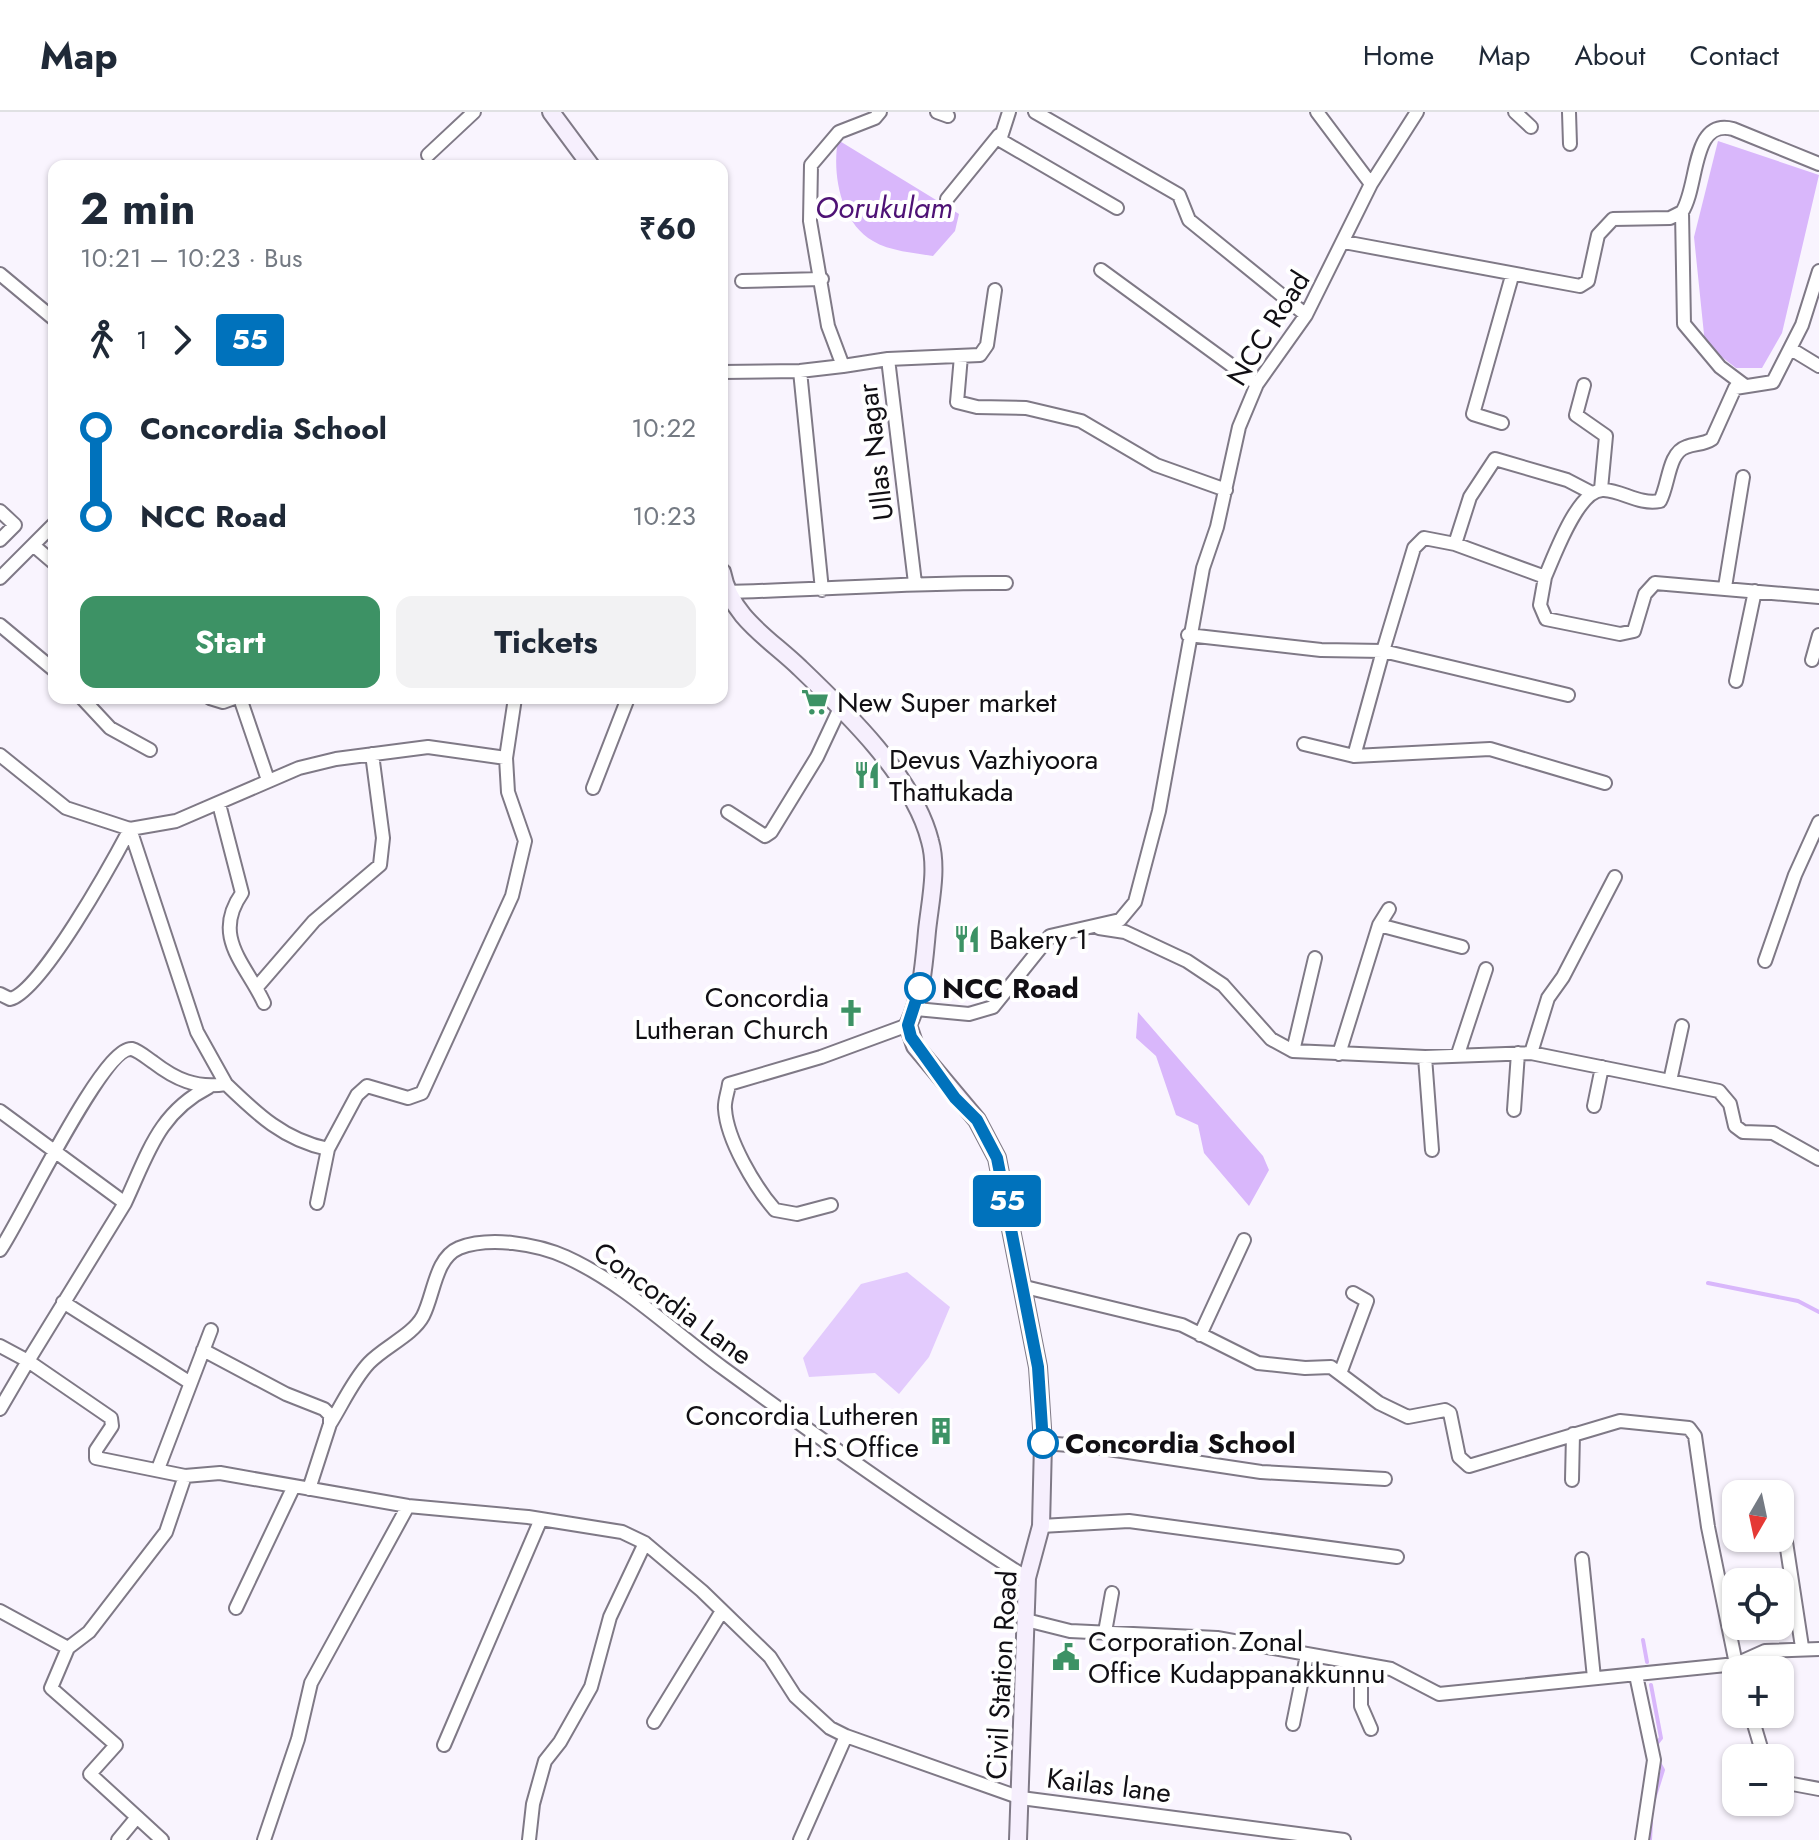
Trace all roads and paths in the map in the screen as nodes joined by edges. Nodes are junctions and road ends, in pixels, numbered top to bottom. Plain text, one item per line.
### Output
1 (474, 112) edge
2 (551, 112) edge
3 (880, 112) edge
4 (1009, 112) edge
5 (1035, 112) edge
6 (1317, 112) edge
7 (1417, 112) edge
8 (1515, 112) edge
9 (1569, 112) edge
10 (1531, 127) dead end
11 (999, 135) junction
12 (1570, 144) dead end
13 (428, 155) dead end
14 (587, 160) edge
15 (1819, 164) edge
16 (1371, 184) junction
17 (947, 199) dead end
18 (1117, 208) dead end
19 (1682, 212) junction
20 (1344, 242) junction
21 (1101, 270) dead end
22 (1819, 271) edge
23 (0, 274) edge
24 (1512, 276) junction
25 (822, 279) junction
26 (742, 281) dead end
27 (995, 290) dead end
28 (48, 314) edge
29 (1306, 315) junction
30 (1791, 349) junction
31 (961, 356) junction
32 (888, 359) junction
33 (843, 366) junction
34 (1819, 366) edge
35 (800, 371) junction
36 (728, 372) edge
37 (1257, 384) junction
38 (1584, 385) dead end
39 (1744, 385) junction
40 (1502, 423) dead end
41 (1743, 477) dead end
42 (1226, 490) junction
43 (1597, 491) junction
44 (0, 511) edge
45 (48, 530) edge
46 (0, 540) edge
47 (1455, 544) junction
48 (33, 545) junction
49 (48, 558) edge
50 (1545, 577) junction
51 (0, 578) edge
52 (915, 583) junction
53 (1006, 583) dead end
54 (1725, 587) junction
55 (822, 590) junction
56 (1755, 591) junction
57 (728, 592) edge
58 (728, 594) edge
59 (1819, 597) edge
60 (0, 625) edge
61 (1188, 635) junction
62 (1819, 635) edge
63 (1383, 651) junction
64 (1812, 660) dead end
65 (48, 665) edge
66 (1736, 681) dead end
67 (1568, 695) dead end
68 (88, 704) edge
69 (242, 704) edge
70 (514, 704) edge
71 (626, 704) edge
72 (840, 708) junction
73 (1304, 744) dead end
74 (150, 750) dead end
75 (372, 754) junction
76 (0, 755) edge
77 (1354, 756) junction
78 (506, 758) junction
79 (268, 780) junction
80 (1605, 783) dead end
81 (593, 788) dead end
82 (219, 804) junction
83 (728, 812) dead end
84 (1819, 822) edge
85 (130, 829) junction
86 (1615, 877) dead end
87 (1389, 909) dead end
88 (1379, 925) junction
89 (1091, 927) junction
90 (1462, 947) dead end
91 (1315, 958) dead end
92 (1765, 961) dead end
93 (1486, 969) dead end
94 (257, 987) junction
95 (0, 994) edge
96 (264, 1003) dead end
97 (916, 1009) junction
98 (908, 1025) junction
99 (1682, 1026) dead end
100 (1293, 1051) junction
101 (1524, 1053) junction
102 (1339, 1054) junction
103 (1458, 1054) junction
104 (1425, 1057) junction
105 (1602, 1067) junction
106 (1670, 1081) junction
107 (226, 1084) junction
108 (209, 1087) junction
109 (1594, 1106) dead end
110 (1514, 1110) dead end
111 (0, 1111) edge
112 (328, 1149) junction
113 (1432, 1150) dead end
114 (57, 1153) junction
115 (1819, 1159) edge
116 (125, 1203) junction
117 (317, 1203) dead end
118 (831, 1205) dead end
119 (1244, 1240) dead end
120 (0, 1251) edge
121 (1025, 1287) junction
122 (1353, 1293) dead end
123 (63, 1302) junction
124 (211, 1330) dead end
125 (1200, 1335) junction
126 (0, 1346) edge
127 (203, 1350) junction
128 (28, 1361) junction
129 (1341, 1371) junction
130 (189, 1382) junction
131 (0, 1409) edge
132 (330, 1424) junction
133 (1573, 1434) junction
134 (1043, 1443) junction
135 (158, 1469) junction
136 (185, 1476) junction
137 (1385, 1479) dead end
138 (1572, 1480) dead end
139 (294, 1486) junction
140 (309, 1489) junction
141 (408, 1506) junction
142 (541, 1519) junction
143 (1041, 1526) junction
144 (645, 1543) junction
145 (1788, 1552) edge
146 (1397, 1557) dead end
147 (1582, 1559) dead end
148 (1027, 1578) junction
149 (1112, 1593) dead end
150 (236, 1608) dead end
151 (0, 1611) edge
152 (722, 1611) junction
153 (1026, 1620) junction
154 (1105, 1632) junction
155 (1802, 1647) junction
156 (68, 1648) junction
157 (1819, 1649) edge
158 (1307, 1655) junction
159 (1734, 1656) edge
160 (1756, 1656) edge
161 (1361, 1665) junction
162 (1722, 1668) edge
163 (1636, 1675) junction
164 (1594, 1678) junction
165 (654, 1722) dead end
166 (1293, 1724) dead end
167 (1371, 1729) dead end
168 (846, 1736) junction
169 (444, 1745) dead end
170 (1794, 1782) edge
171 (1819, 1789) edge
172 (1021, 1798) junction
173 (137, 1817) junction
174 (118, 1840) edge
175 (162, 1840) edge
176 (264, 1840) edge
177 (529, 1840) edge
178 (800, 1840) edge
179 (1018, 1840) edge
180 (1344, 1840) edge
181 (1642, 1840) edge

1 - 13 street
2 - 14 main road
3 - 25 street
4 - 11 street
5 - 29 street
6 - 16 street
7 - 16 street, NCC Road
8 - 10 street
9 - 12 street
11 - 17 street
11 - 18 street
15 - 19 street
16 - 20 street, NCC Road
19 - 24 street
19 - 39 street
20 - 24 street
20 - 29 street, NCC Road
21 - 37 street
22 - 30 street
23 - 28 street
24 - 40 street
25 - 26 street
25 - 33 street
27 - 31 street
29 - 37 street, NCC Road
30 - 34 street
30 - 39 street
31 - 32 street
31 - 42 street
32 - 33 street, Ullas Nagar
32 - 52 street, Ullas Nagar
33 - 35 street, Ullas Nagar
35 - 36 street, Ullas Nagar
35 - 55 street
37 - 42 street, NCC Road
38 - 43 street
39 - 43 street
41 - 54 street
42 - 61 street, NCC Road
43 - 47 street
43 - 50 street
44 - 46 street
45 - 48 street
47 - 50 street
47 - 63 street
48 - 49 street
48 - 51 street
50 - 54 street
52 - 53 street
52 - 55 street
54 - 56 street
55 - 57 street
56 - 59 street
56 - 66 street
58 - 72 main road
60 - 65 street
61 - 63 street
61 - 89 street, NCC Road
62 - 64 street
63 - 67 street
63 - 77 street
68 - 74 street
69 - 79 street
70 - 78 street
71 - 81 street
72 - 83 street
72 - 97 main road
73 - 77 street
75 - 78 street
75 - 79 street
75 - 94 street
76 - 85 street
77 - 80 street
78 - 112 street
79 - 82 street
82 - 85 street
82 - 94 street
84 - 92 street
85 - 95 street
85 - 107 street
86 - 101 street
87 - 88 street
88 - 90 street
88 - 102 street
89 - 97 street
89 - 100 street
91 - 100 street
93 - 103 street
94 - 96 street
97 - 98 main road
98 - 118 street
98 - 121 main road, Civil Station Road
99 - 106 street
100 - 102 street
101 - 103 street
101 - 105 street
101 - 110 street
102 - 104 street
103 - 104 street
104 - 113 street
105 - 106 street
105 - 109 street
106 - 115 street
107 - 108 street
107 - 112 street
108 - 114 street
108 - 116 street
111 - 114 street
112 - 117 street
114 - 116 street
114 - 120 street
116 - 123 street
119 - 125 street
121 - 125 street
121 - 134 main road, Civil Station Road
122 - 129 street
123 - 128 street
123 - 130 street
124 - 127 street
125 - 129 street
126 - 128 street
127 - 130 street
127 - 132 street
128 - 131 street
128 - 135 street
129 - 133 street
130 - 135 street
132 - 140 street
132 - 148 street, Concordia Lane
133 - 138 street
133 - 159 street
134 - 137 street
134 - 143 main road, Civil Station Road
135 - 136 street
136 - 139 street
136 - 156 street
139 - 140 street
139 - 150 street
140 - 141 street
141 - 142 street
141 - 176 street
142 - 144 street
142 - 169 street
143 - 146 street
143 - 148 main road, Civil Station Road
144 - 152 street, Kailas lane
144 - 177 street
145 - 155 street
147 - 164 street
148 - 153 main road, Civil Station Road
149 - 154 street
151 - 156 street
152 - 165 street
152 - 168 street, Kailas lane
153 - 154 street
153 - 172 main road, Civil Station Road
154 - 158 street
155 - 157 street
155 - 160 street
156 - 173 street
158 - 161 street
158 - 166 street
161 - 164 street
161 - 167 street
162 - 163 street
163 - 164 street
163 - 181 street
168 - 172 street, Kailas lane
168 - 178 street
170 - 171 street
172 - 179 main road, Civil Station Road
172 - 180 street, Kailas lane
173 - 174 street
173 - 175 street

